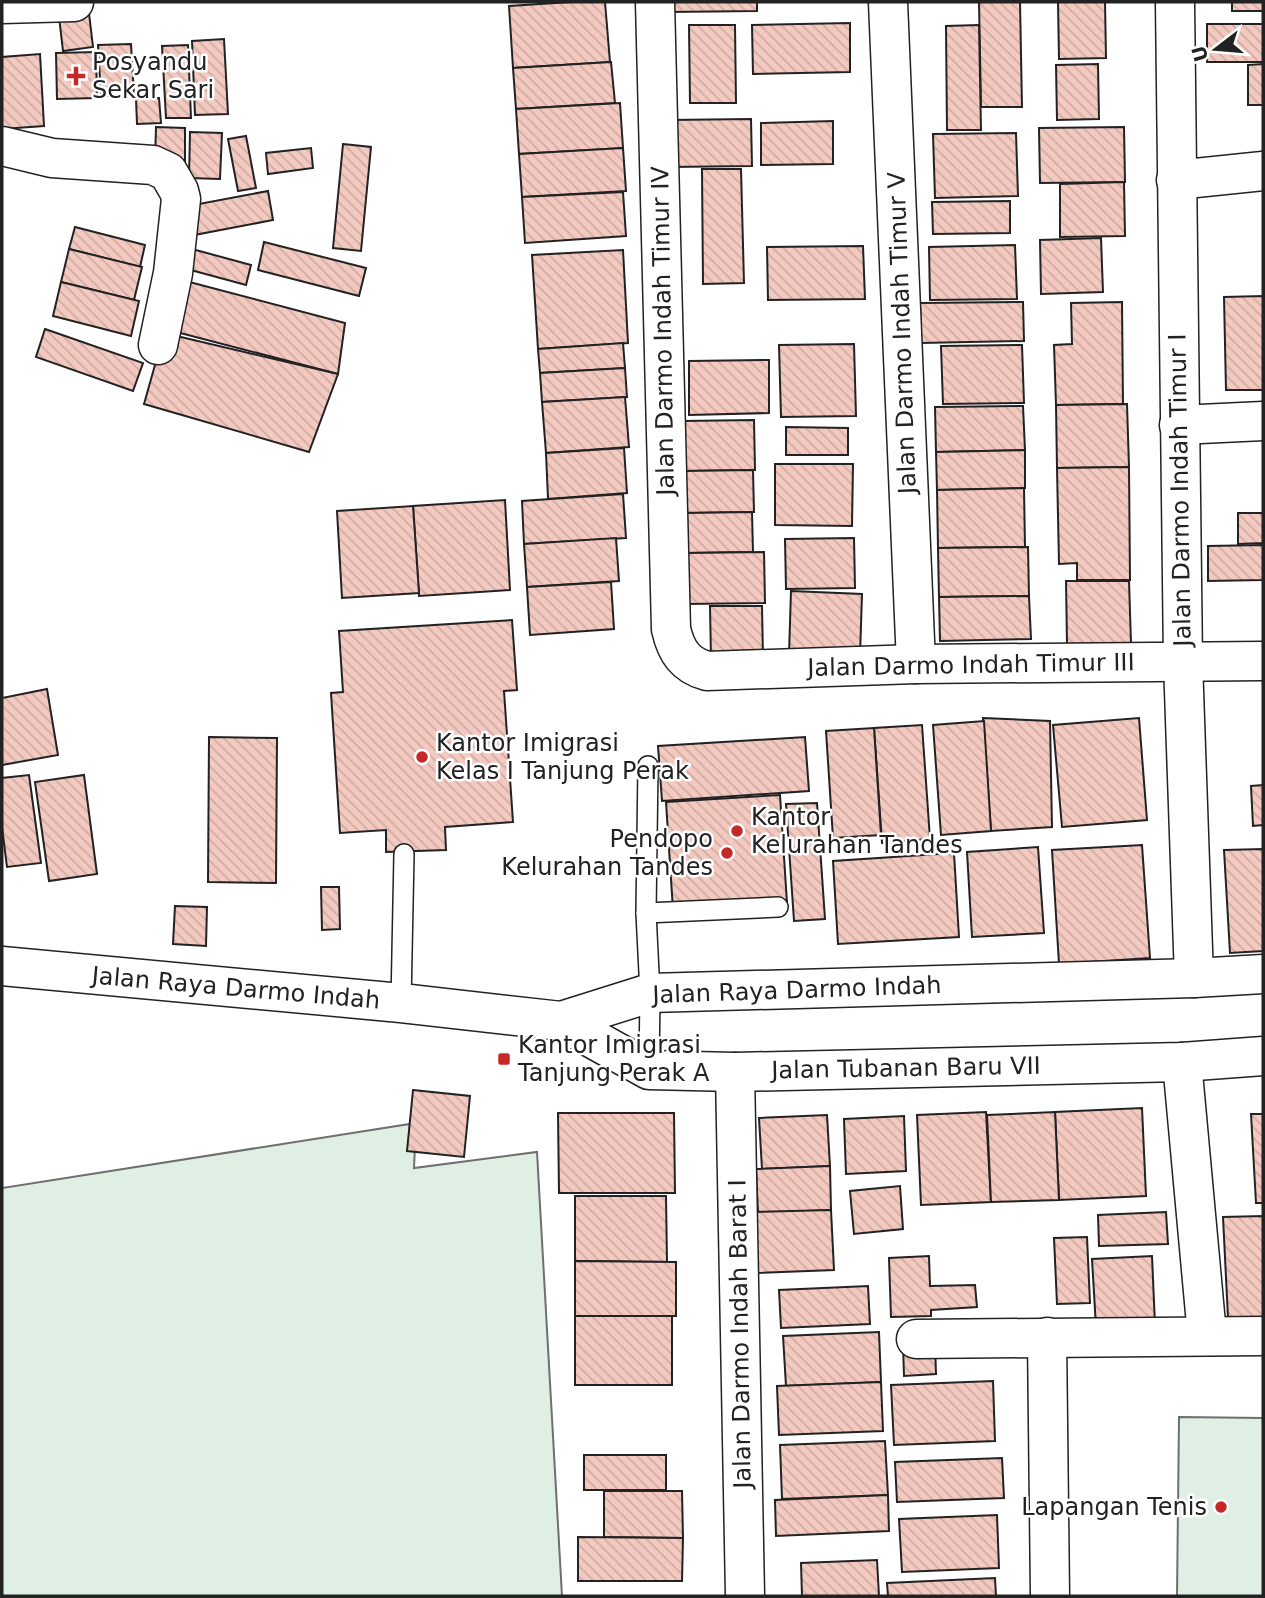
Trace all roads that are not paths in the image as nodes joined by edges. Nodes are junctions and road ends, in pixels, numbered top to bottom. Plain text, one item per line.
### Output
1 (74, 2) edge
2 (655, 2) edge
3 (888, 2) edge
4 (1175, 2) edge
5 (2, 4) edge
6 (15, 150) edge
7 (1263, 171) edge
8 (1176, 180) junction
9 (158, 345) dead end
10 (1263, 421) edge
11 (1179, 425) junction
12 (682, 658) joint
13 (1263, 661) edge
14 (1183, 662) junction
15 (916, 664) junction
16 (648, 766) dead end
17 (404, 855) dead end
18 (778, 907) dead end
19 (646, 914) junction
20 (2, 966) edge
21 (1263, 974) edge
22 (1194, 978) junction
23 (650, 993) junction
24 (401, 1003) junction
25 (561, 1021) junction
26 (1263, 1056) edge
27 (1182, 1062) junction
28 (649, 1070) junction
29 (735, 1072) junction
30 (1207, 1335) junction
31 (1263, 1336) edge
32 (1047, 1337) junction
33 (916, 1339) dead end
34 (746, 1596) edge
35 (1049, 1596) edge

1 - 5 street
2 - 12 street, Jalan Darmo Indah Timur IV
3 - 15 street, Jalan Darmo Indah Timur V
4 - 8 street, Jalan Darmo Indah Timur I
6 - 9 street
7 - 8 street
8 - 11 street, Jalan Darmo Indah Timur I
10 - 11 street
11 - 14 street, Jalan Darmo Indah Timur I
12 - 15 street, Jalan Darmo Indah Timur III
13 - 14 street, Jalan Darmo Indah Timur III
14 - 15 street, Jalan Darmo Indah Timur III
14 - 22 street, Jalan Darmo Indah Timur I
16 - 19 lane
17 - 24 lane
18 - 19 lane
19 - 23 lane
20 - 24 street, Jalan Raya Darmo Indah
21 - 22 street, Jalan Raya Darmo Indah
22 - 23 street, Jalan Raya Darmo Indah
23 - 25 street, Jalan Raya Darmo Indah
23 - 28 lane
24 - 25 street, Jalan Raya Darmo Indah
25 - 28 street, Jalan Tubanan Baru VII
26 - 27 street, Jalan Tubanan Baru VII
27 - 29 street, Jalan Tubanan Baru VII
27 - 30 street
28 - 29 street, Jalan Tubanan Baru VII
29 - 34 street, Jalan Darmo Indah Barat I
30 - 31 street
30 - 32 street
32 - 33 street
32 - 35 street

